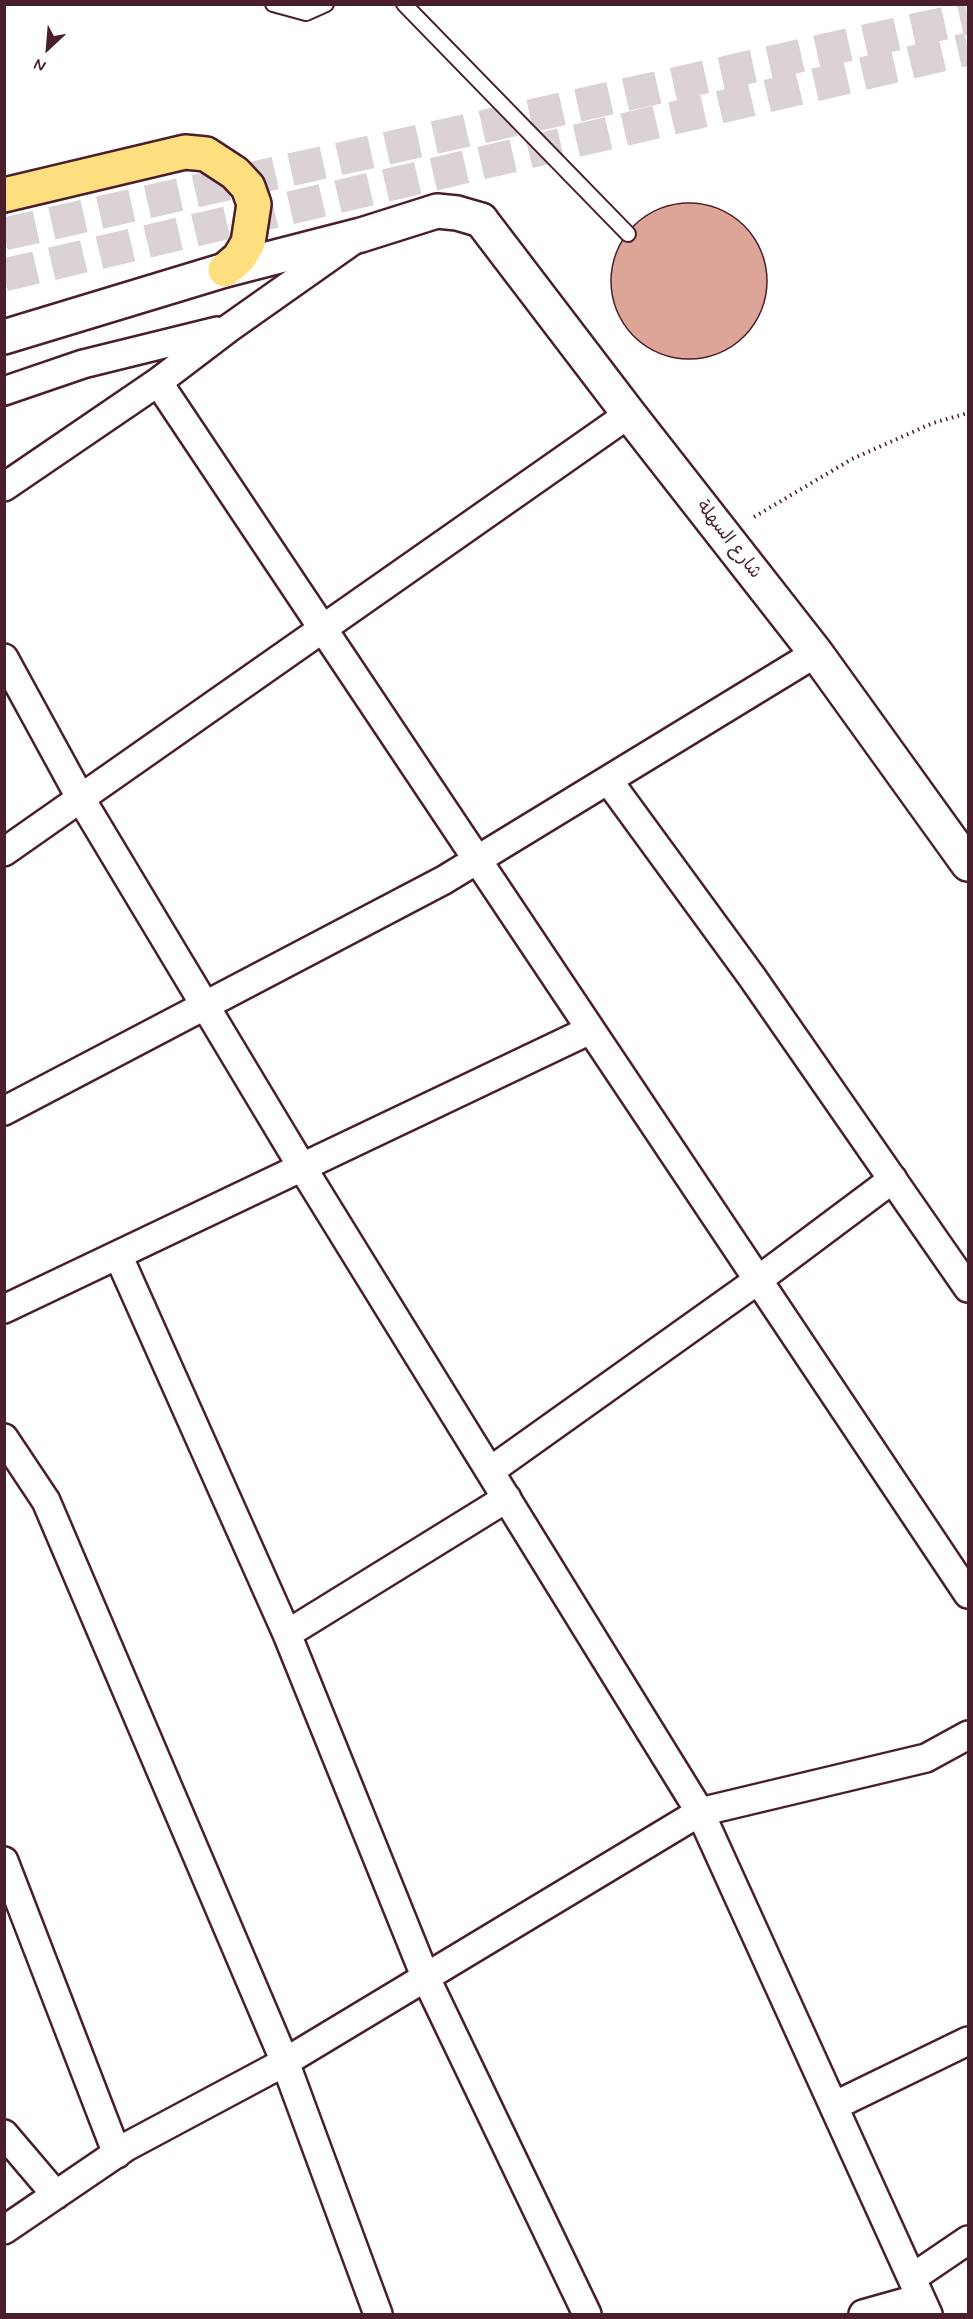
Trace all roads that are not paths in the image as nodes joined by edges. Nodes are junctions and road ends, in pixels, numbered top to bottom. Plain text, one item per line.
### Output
1 (273, 4) edge
2 (326, 4) edge
3 (404, 4) edge
4 (4, 195) edge
5 (628, 234) dead end
6 (361, 235) junction
7 (225, 270) junction
8 (230, 328) junction
9 (4, 337) edge
10 (158, 382) junction
11 (4, 392) edge
12 (629, 414) junction
13 (4, 487) edge
14 (323, 629) junction
15 (816, 653) junction
16 (4, 658) edge
17 (608, 780) junction
18 (81, 799) junction
19 (4, 852) edge
20 (477, 860) junction
21 (968, 863) edge
22 (206, 1006) junction
23 (590, 1030) junction
24 (4, 1111) edge
25 (302, 1167) junction
26 (893, 1179) junction
27 (118, 1255) junction
28 (758, 1280) junction
29 (969, 1288) edge
30 (4, 1309) edge
31 (4, 1438) edge
32 (490, 1471) junction
33 (507, 1498) junction
34 (969, 1594) edge
35 (287, 1634) junction
36 (969, 1734) edge
37 (700, 1812) junction
38 (4, 1861) edge
39 (425, 1976) junction
40 (969, 2041) edge
41 (285, 2062) junction
42 (834, 2106) junction
43 (4, 2134) edge
44 (117, 2154) junction
45 (56, 2194) junction
46 (4, 2230) edge
47 (969, 2240) edge
48 (920, 2297) edge
49 (378, 2314) edge
50 (587, 2314) edge
51 (864, 2314) edge

1 - 2 lane
3 - 5 lane
4 - 7 highway
6 - 7 main road
6 - 8 street
6 - 12 main road, شارع السهلة
7 - 9 main road
8 - 10 street
8 - 11 street
10 - 13 street
10 - 14 street
12 - 14 street
12 - 15 main road, شارع السهلة
14 - 18 street
14 - 20 street
15 - 17 street
15 - 21 main road, شارع السهلة
16 - 18 street
17 - 20 street
17 - 26 street
18 - 19 street
18 - 22 street
20 - 22 street
20 - 23 street
22 - 24 street
22 - 25 street
23 - 25 street
23 - 28 street
25 - 27 street
25 - 32 street
26 - 28 street
26 - 29 street
27 - 30 street
27 - 35 street
28 - 32 street
28 - 34 street
31 - 41 street
32 - 33 street
33 - 35 street
33 - 37 street
35 - 39 street
36 - 37 street
37 - 39 street
37 - 42 street
38 - 44 street
39 - 41 street
39 - 50 street
40 - 42 street
41 - 44 street
41 - 49 street
42 - 48 street
43 - 45 street
44 - 45 street
45 - 46 street
47 - 48 street
48 - 51 street

